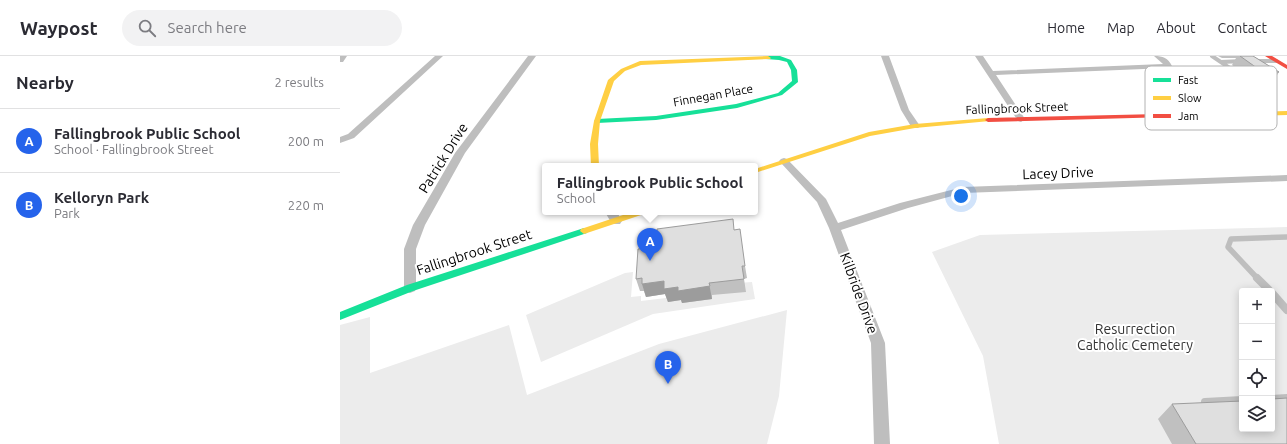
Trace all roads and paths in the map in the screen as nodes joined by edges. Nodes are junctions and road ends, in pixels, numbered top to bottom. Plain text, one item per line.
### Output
1 (343, 56) edge
2 (439, 56) edge
3 (532, 56) edge
4 (885, 56) edge
5 (979, 56) edge
6 (1158, 56) edge
7 (1212, 56) edge
8 (1275, 58) edge
9 (1246, 59) edge
10 (340, 60) edge
11 (1287, 60) edge
12 (1221, 62) junction
13 (1256, 65) edge
14 (1168, 66) edge
15 (1227, 66) edge
16 (1145, 67) edge
17 (1287, 67) edge
18 (990, 73) junction
19 (1145, 117) edge
20 (1021, 119) junction
21 (597, 121) junction
22 (915, 126) junction
23 (340, 140) edge
24 (784, 161) junction
25 (595, 163) edge
26 (758, 170) edge
27 (1287, 178) edge
28 (614, 216) edge
29 (835, 228) junction
30 (1287, 237) edge
31 (410, 288) junction
32 (1267, 288) edge
33 (1275, 297) edge
34 (1287, 310) edge
35 (340, 316) edge
36 (1287, 398) edge
37 (1275, 399) edge
38 (1239, 400) edge
39 (1205, 402) edge
40 (882, 444) edge

1 - 10 street
2 - 23 street
3 - 31 street, Patrick Drive
4 - 22 street
5 - 18 street
6 - 14 street
7 - 12 lane
8 - 9 lane
8 - 11 street
8 - 17 street
9 - 12 lane
9 - 13 lane
12 - 15 lane
16 - 18 street
18 - 20 street
19 - 20 street, Fallingbrook Street
20 - 22 street, Fallingbrook Street
21 - 21 street, Finnegan Place
21 - 25 street, Finnegan Place
22 - 24 street, Fallingbrook Street
24 - 26 street, Fallingbrook Street
24 - 29 street, Kilbride Drive
27 - 29 street, Lacey Drive
28 - 31 street, Fallingbrook Street
29 - 40 street, Kilbride Drive
30 - 32 lane
31 - 35 street, Fallingbrook Street
33 - 34 lane
36 - 37 lane
38 - 39 lane

